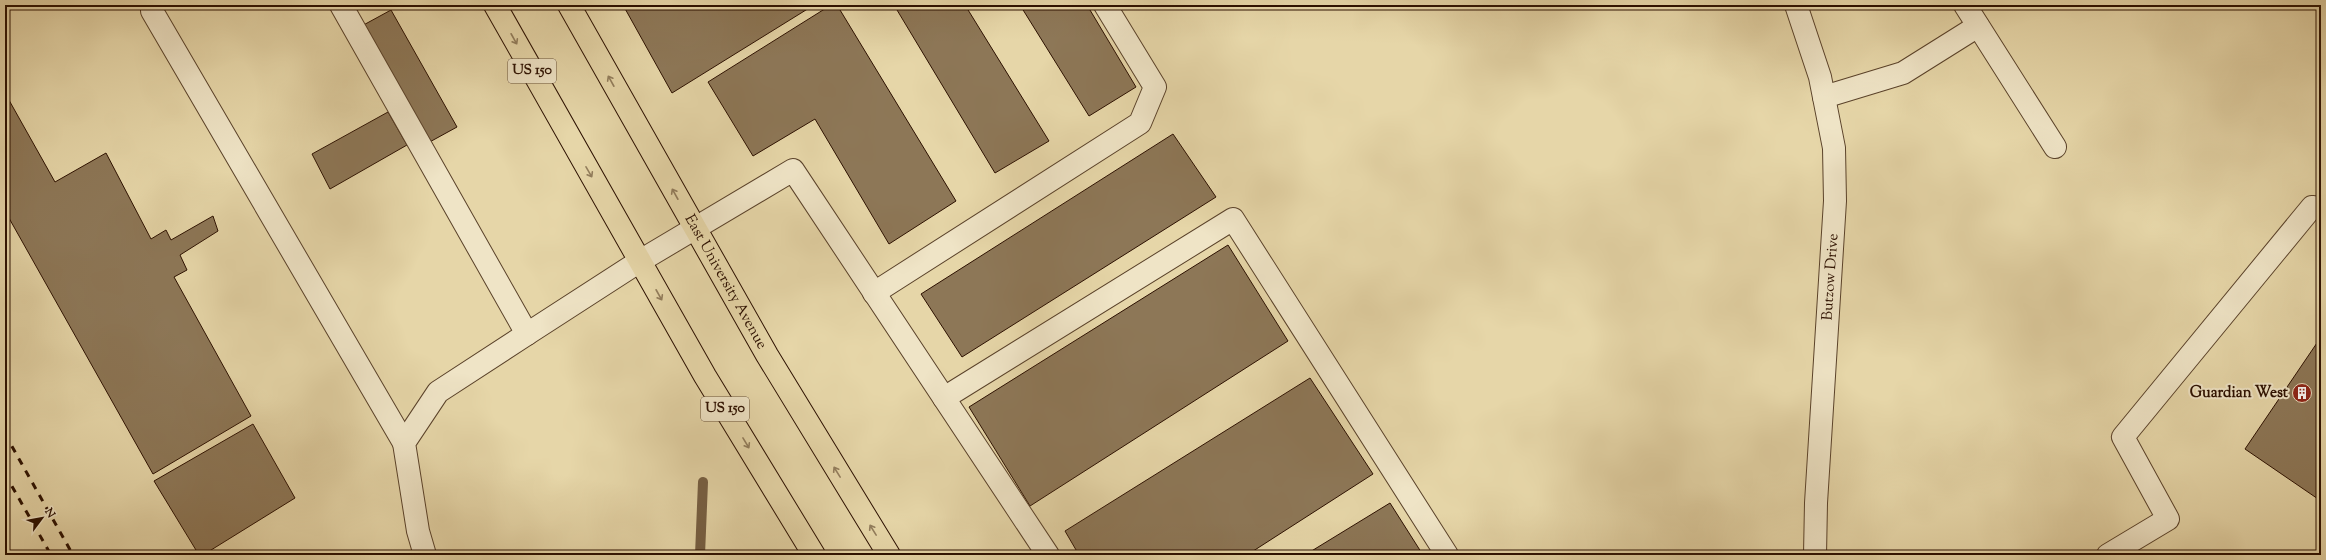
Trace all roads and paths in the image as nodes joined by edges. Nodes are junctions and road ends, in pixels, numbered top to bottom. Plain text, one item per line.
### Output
1 (152, 5) edge
2 (341, 5) edge
3 (495, 5) edge
4 (569, 5) edge
5 (1105, 5) edge
6 (1796, 5) edge
7 (1965, 5) edge
8 (1978, 26) junction
9 (1824, 97) junction
10 (2055, 147) dead end
11 (2321, 208) edge
12 (694, 228) junction
13 (640, 261) junction
14 (874, 293) junction
15 (527, 334) junction
16 (944, 398) junction
17 (404, 443) junction
18 (425, 555) edge
19 (814, 555) edge
20 (889, 555) edge
21 (1048, 555) edge
22 (1447, 555) edge
23 (1815, 555) edge
24 (2108, 555) edge

1 - 17 street
2 - 15 street
3 -> 13 main road, US 150
12 -> 4 main road, East University Avenue
5 - 14 street
6 - 9 street, Butzow Drive
7 - 8 street
8 - 9 street
8 - 10 street
9 - 23 street, Butzow Drive
11 - 24 street
12 - 13 street
12 - 14 street
20 -> 12 main road, East University Avenue
13 - 15 street
13 -> 19 main road, US 150
14 - 16 street
15 - 17 street
16 - 21 street
16 - 22 street
17 - 18 street

